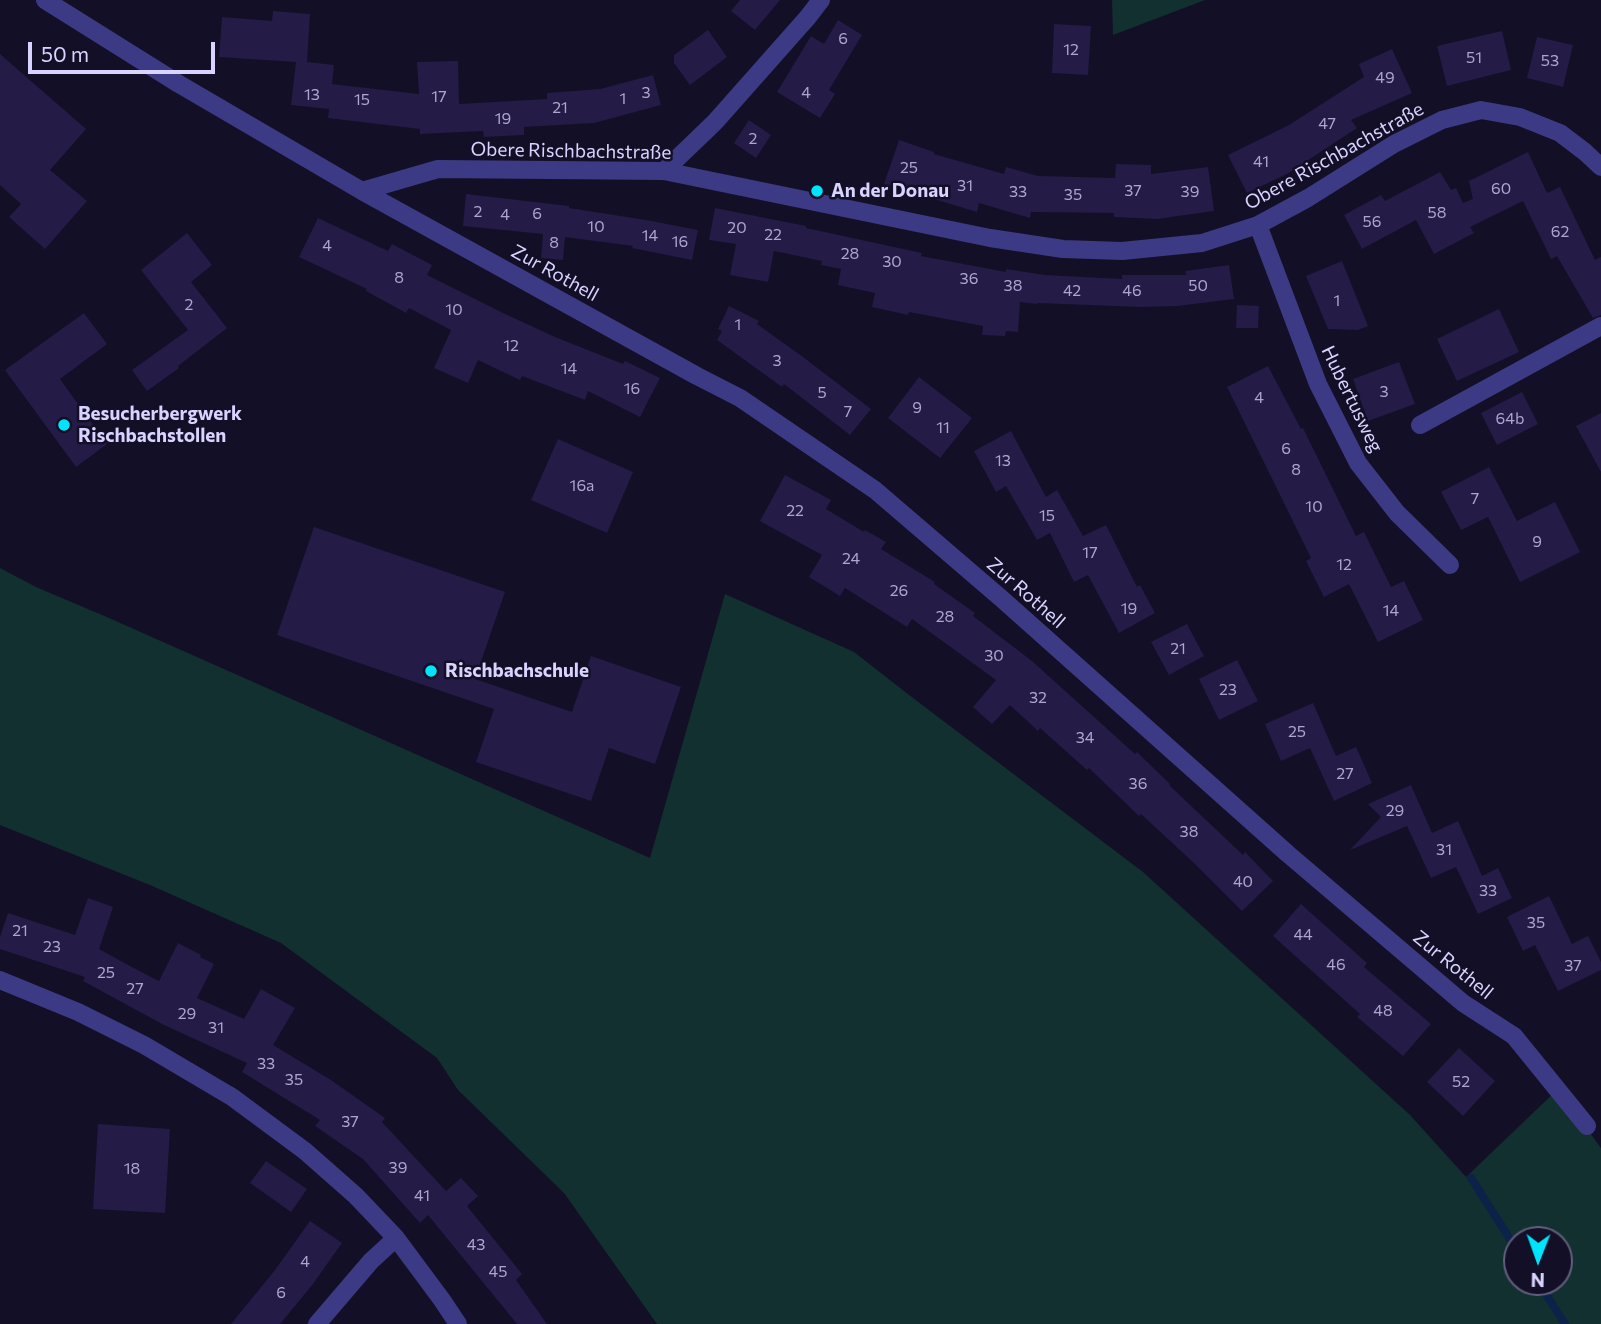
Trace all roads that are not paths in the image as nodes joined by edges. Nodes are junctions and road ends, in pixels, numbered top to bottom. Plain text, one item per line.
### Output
1 (45, 0) edge
2 (821, 0) edge
3 (1601, 167) edge
4 (664, 171) junction
5 (362, 191) junction
6 (1258, 225) junction
7 (1601, 326) edge
8 (1420, 425) dead end
9 (1450, 565) dead end
10 (0, 980) edge
11 (1587, 1126) dead end
12 (396, 1238) junction
13 (317, 1324) edge
14 (458, 1324) edge

1 - 5 street
2 - 4 street
3 - 6 street, Obere Rischbachstraße
4 - 5 street, Obere Rischbachstraße
4 - 6 street, Obere Rischbachstraße
5 - 11 street, Zur Rothell
6 - 9 street, Hubertusweg
7 - 8 street
10 - 12 street
12 - 13 street
12 - 14 street

